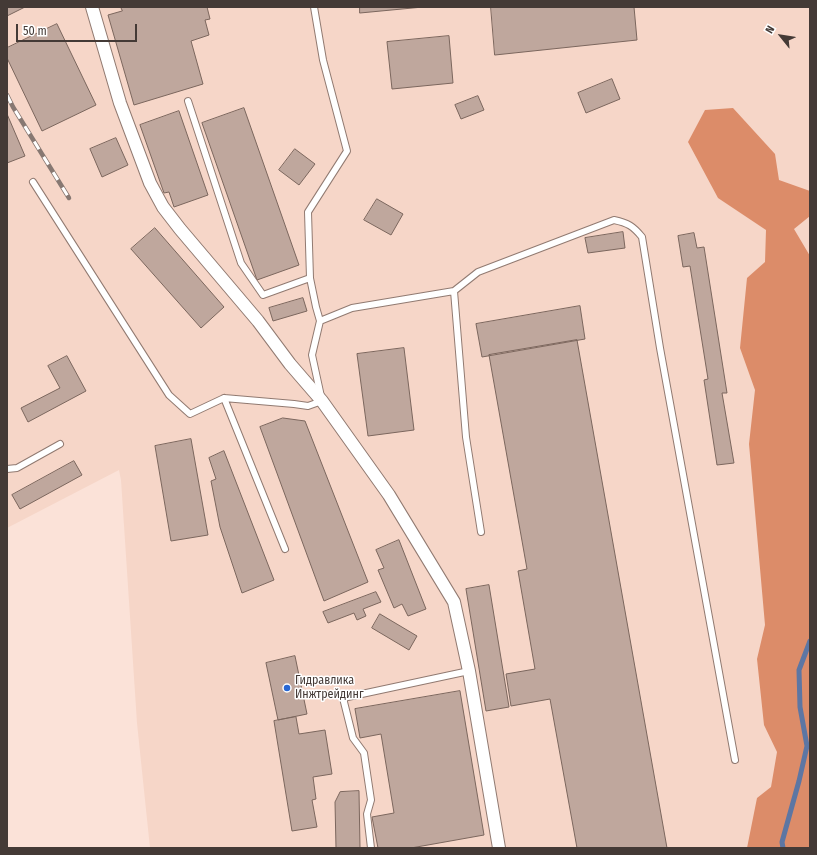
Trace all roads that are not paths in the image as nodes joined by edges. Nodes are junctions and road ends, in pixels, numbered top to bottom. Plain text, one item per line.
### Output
1 (92, 7) edge
2 (314, 7) edge
3 (188, 101) dead end
4 (33, 182) dead end
5 (310, 278) junction
6 (454, 291) junction
7 (320, 321) junction
8 (224, 398) junction
9 (322, 401) junction
10 (60, 444) dead end
11 (7, 469) edge
12 (481, 532) dead end
13 (285, 549) dead end
14 (469, 671) junction
15 (735, 760) dead end
16 (372, 848) edge
17 (500, 848) edge

1 - 9 street
2 - 5 lane
3 - 5 lane
4 - 8 lane
5 - 7 lane
6 - 7 lane
6 - 12 lane
6 - 15 lane
7 - 9 lane
8 - 9 lane
8 - 13 lane
9 - 14 street
10 - 11 lane
14 - 16 lane
14 - 17 street

